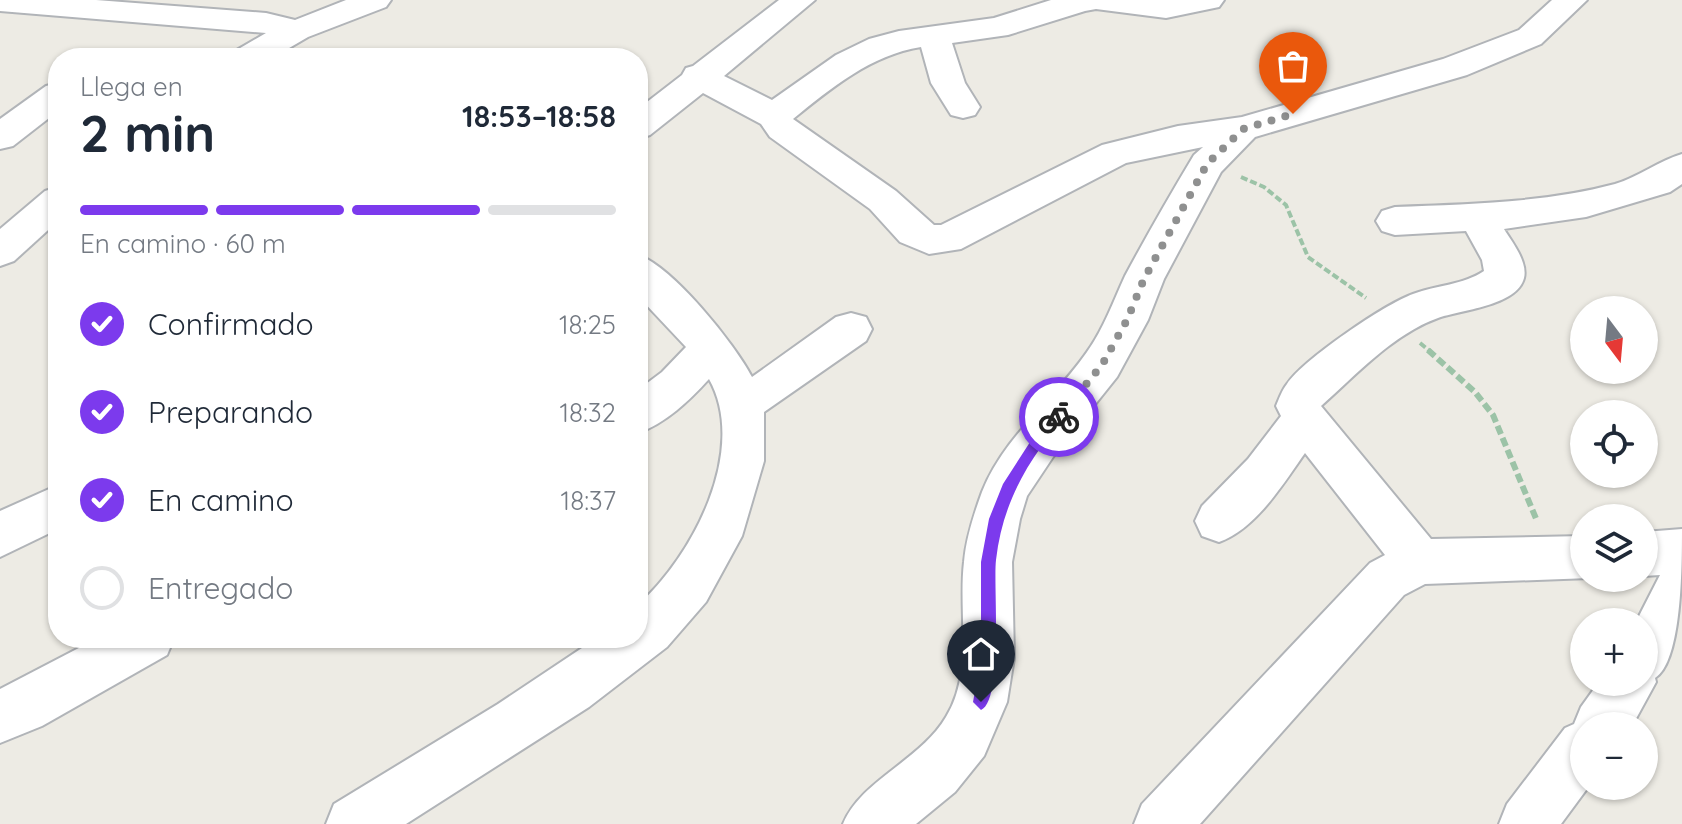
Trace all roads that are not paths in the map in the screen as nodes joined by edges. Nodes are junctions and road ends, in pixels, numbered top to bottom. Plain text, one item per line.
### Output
1 (375, 0) edge
2 (799, 0) edge
3 (1096, 0) edge
4 (1208, 0) edge
5 (1571, 0) edge
6 (14, 2) edge
7 (297, 30) junction
8 (934, 36) junction
9 (265, 48) edge
10 (698, 76) junction
11 (48, 101) edge
12 (963, 107) dead end
13 (774, 116) junction
14 (648, 118) edge
15 (1243, 129) junction
16 (0, 137) edge
17 (1682, 167) edge
18 (48, 209) edge
19 (1477, 217) junction
20 (1395, 221) dead end
21 (0, 251) edge
22 (648, 281) edge
23 (851, 329) dead end
24 (710, 349) junction
25 (741, 404) junction
26 (648, 407) edge
27 (1305, 419) junction
28 (48, 511) edge
29 (1219, 521) dead end
30 (0, 535) edge
31 (1682, 551) edge
32 (1658, 553) edge
33 (1570, 558) edge
34 (1420, 562) junction
35 (1682, 582) edge
36 (648, 629) edge
37 (1658, 633) edge
38 (131, 648) edge
39 (628, 648) edge
40 (0, 716) edge
41 (1570, 766) edge
42 (373, 818) edge
43 (871, 824) edge
44 (1162, 824) edge
45 (1527, 824) edge

1 - 7 street
2 - 10 street
3 - 4 street
3 - 8 street
5 - 15 street
6 - 7 street
7 - 9 street
8 - 12 street
8 - 13 street
10 - 13 street
10 - 14 street
11 - 16 street
13 - 15 street
15 - 43 street
17 - 19 street
18 - 21 street
19 - 20 street
19 - 27 street
22 - 24 street
23 - 25 street
24 - 25 street
24 - 26 street
25 - 36 street
27 - 29 street
27 - 34 street
28 - 30 street
31 - 32 street
33 - 34 street
34 - 44 street
35 - 37 street
38 - 40 street
39 - 42 street
41 - 45 street

